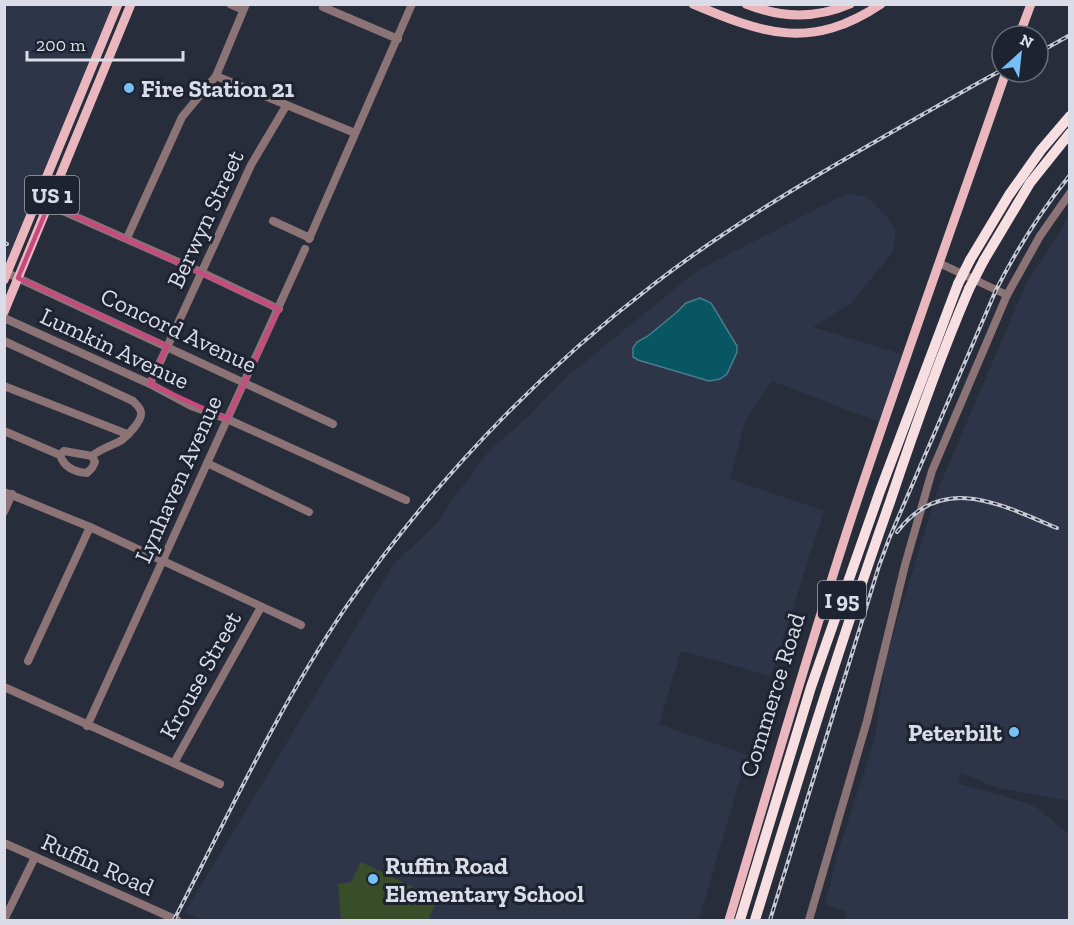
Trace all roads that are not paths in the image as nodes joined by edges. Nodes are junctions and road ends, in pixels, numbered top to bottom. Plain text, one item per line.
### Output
1 (118, 4) edge
2 (131, 4) edge
3 (230, 4) edge
4 (412, 4) edge
5 (693, 4) edge
6 (746, 4) edge
7 (850, 4) edge
8 (881, 4) edge
9 (1030, 4) edge
10 (245, 6) edge
11 (323, 7) dead end
12 (1023, 24) edge
13 (398, 39) junction
14 (216, 76) junction
15 (1002, 84) edge
16 (286, 106) junction
17 (1070, 116) edge
18 (1070, 133) edge
19 (355, 134) junction
20 (1070, 193) edge
21 (38, 200) junction
22 (49, 204) junction
23 (273, 221) dead end
24 (127, 238) junction
25 (305, 249) dead end
26 (939, 263) junction
27 (201, 272) junction
28 (6, 277) edge
29 (18, 278) junction
30 (933, 279) junction
31 (1007, 295) junction
32 (279, 309) junction
33 (4, 312) edge
34 (4, 318) edge
35 (4, 341) edge
36 (167, 346) junction
37 (243, 382) junction
38 (150, 384) junction
39 (4, 386) edge
40 (227, 419) junction
41 (333, 424) dead end
42 (4, 431) edge
43 (127, 434) junction
44 (60, 455) junction
45 (92, 456) junction
46 (207, 463) junction
47 (8, 493) edge
48 (405, 500) dead end
49 (4, 512) edge
50 (309, 512) dead end
51 (90, 527) junction
52 (162, 562) junction
53 (261, 607) junction
54 (301, 625) dead end
55 (28, 661) dead end
56 (4, 687) edge
57 (87, 726) junction
58 (174, 763) junction
59 (220, 783) dead end
60 (4, 843) edge
61 (35, 857) junction
62 (4, 920) edge
63 (177, 921) edge
64 (724, 921) edge
65 (729, 921) edge
66 (740, 921) edge
67 (755, 921) edge
68 (809, 921) edge

1 - 21 main road, US 1
2 - 22 main road, US 1
3 - 10 street
4 - 13 street
5 - 8 main road
6 - 7 main road
9 - 12 main road
10 - 14 street
11 - 13 street
13 - 19 street
14 - 16 street
14 - 24 street
15 - 26 main road, Commerce Road
16 - 19 street
16 - 27 street, Berwyn Street
17 - 66 highway, I 95, bridge
18 - 67 highway, I 95, bridge
19 - 23 street
20 - 31 street
21 - 22 street
21 - 28 main road, US 1
22 - 24 street
22 - 29 main road, US 1
24 - 27 street
25 - 32 street, Lynhaven Avenue
26 - 30 main road, Commerce Road
26 - 31 street
27 - 32 street
27 - 36 street, Berwyn Street
28 - 29 street, Concord Avenue
29 - 33 main road, US 1
29 - 36 street, Concord Avenue
30 - 64 main road, Commerce Road
30 - 65 main road, Commerce Road
31 - 68 street
32 - 37 street, Lynhaven Avenue
34 - 38 street, Lumkin Avenue
35 - 43 street
36 - 37 street, Concord Avenue
36 - 38 street, Berwyn Street
37 - 40 street, Lynhaven Avenue
37 - 41 street, Concord Avenue
38 - 40 street, Lumkin Avenue
39 - 43 street
40 - 46 street, Lynhaven Avenue
40 - 48 street, Lumkin Avenue
42 - 44 street
43 - 45 street
44 - 45 street
44 - 45 street
46 - 50 street
46 - 52 street, Lynhaven Avenue
47 - 49 street
47 - 51 street
51 - 52 street
51 - 55 street
52 - 53 street
52 - 57 street, Lynhaven Avenue
53 - 54 street
53 - 58 street, Krouse Street
56 - 57 street
57 - 58 street
58 - 59 street
60 - 61 street, Ruffin Road
61 - 62 street
61 - 63 street, Ruffin Road

